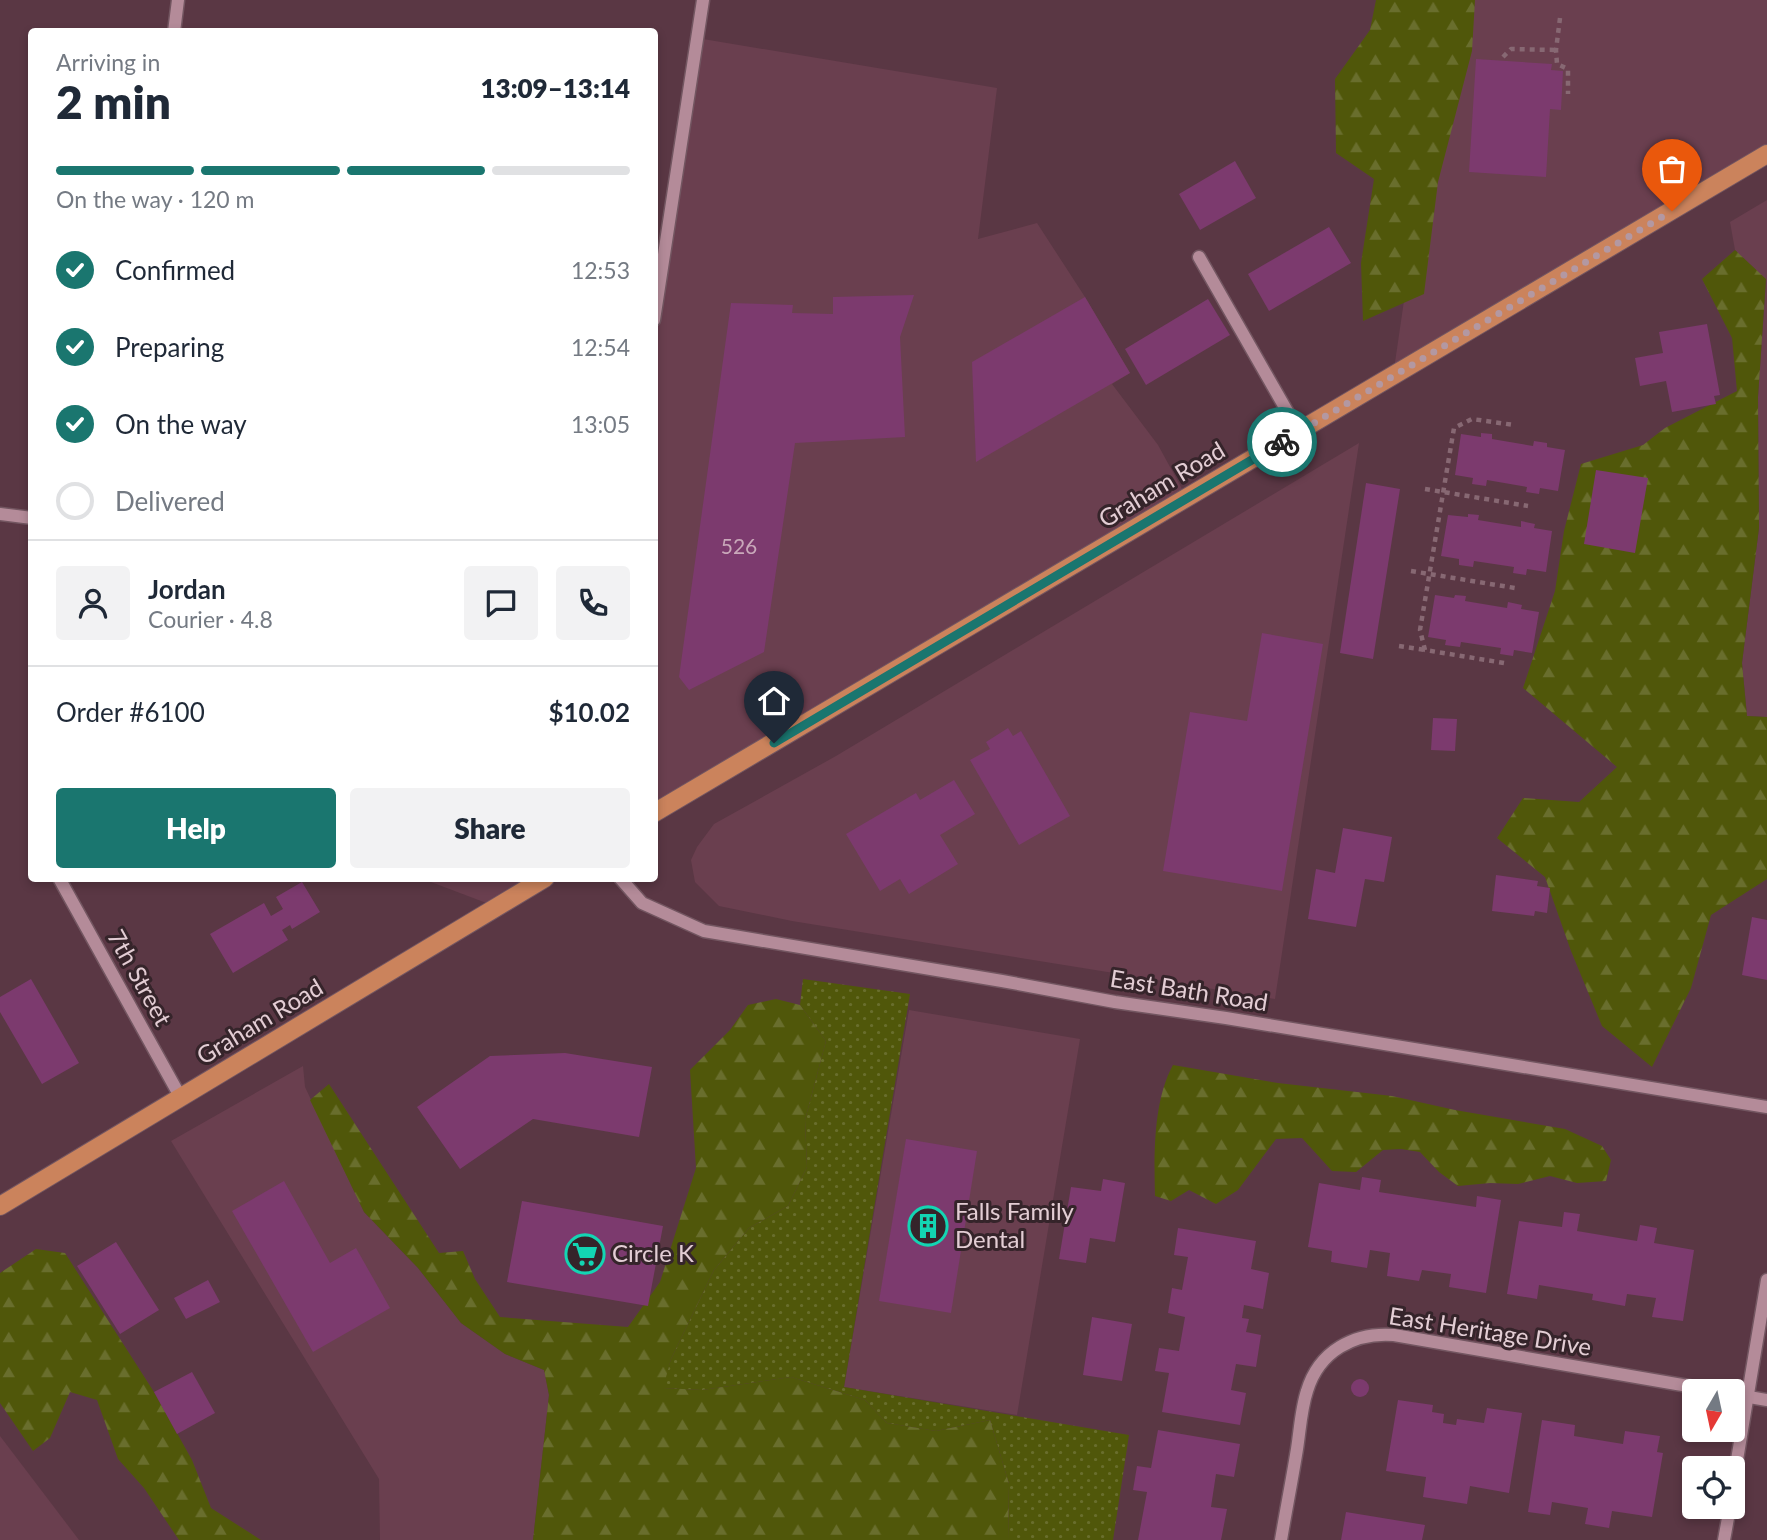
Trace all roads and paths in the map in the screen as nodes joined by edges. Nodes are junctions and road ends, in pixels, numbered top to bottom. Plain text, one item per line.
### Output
1 (178, 0) edge
2 (703, 0) edge
3 (1560, 18) dead end
4 (174, 28) edge
5 (1556, 51) junction
6 (1503, 57) dead end
7 (1568, 94) dead end
8 (1767, 155) edge
9 (1199, 257) dead end
10 (658, 294) edge
11 (1514, 425) dead end
12 (1299, 432) junction
13 (1424, 489) dead end
14 (1443, 492) junction
15 (1528, 506) dead end
16 (0, 514) edge
17 (28, 518) edge
18 (1411, 571) dead end
19 (1430, 574) junction
20 (1516, 588) dead end
21 (1399, 646) dead end
22 (1425, 650) junction
23 (1504, 663) dead end
24 (658, 811) edge
25 (61, 882) edge
26 (538, 882) edge
27 (624, 882) edge
28 (181, 1098) junction
29 (1767, 1107) edge
30 (0, 1206) edge
31 (1767, 1280) edge
32 (1682, 1385) edge
33 (1745, 1396) edge
34 (1748, 1397) junction
35 (1767, 1400) edge
36 (1738, 1456) edge
37 (1728, 1519) edge
38 (1281, 1540) edge
39 (1724, 1540) edge

1 - 4 street
2 - 10 street
3 - 5 path
5 - 6 path
5 - 7 path
8 - 12 main road, Graham Road
9 - 12 street
11 - 14 path
12 - 24 main road, Graham Road
13 - 14 path
14 - 15 path
14 - 19 path
16 - 17 street
18 - 19 path
19 - 20 path
19 - 22 path
21 - 22 path
22 - 23 path
25 - 28 street, 7th Street
26 - 28 main road, Graham Road
27 - 29 street, East Bath Road
28 - 30 main road, Graham Road
31 - 34 street
32 - 38 street, East Heritage Drive
33 - 34 street
34 - 35 street
34 - 36 street
37 - 39 street

